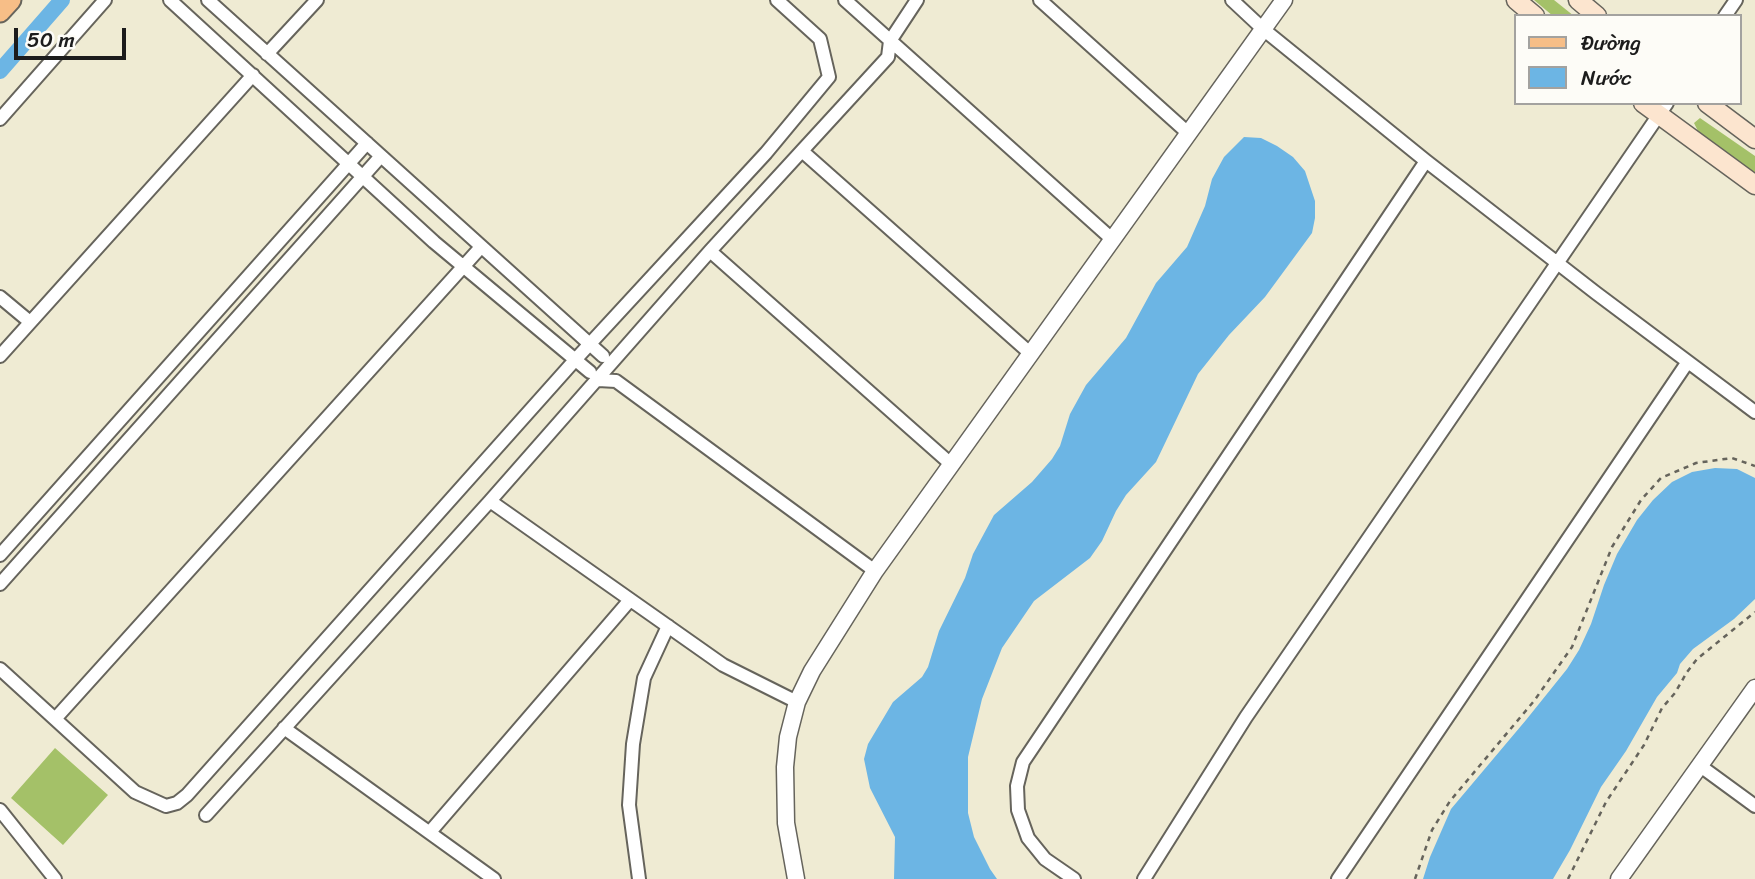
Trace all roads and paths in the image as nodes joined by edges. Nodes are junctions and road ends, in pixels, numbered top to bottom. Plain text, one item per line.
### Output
1 (11, 0) edge
2 (105, 0) edge
3 (170, 0) edge
4 (208, 0) edge
5 (317, 0) edge
6 (777, 0) edge
7 (845, 0) edge
8 (917, 0) edge
9 (1040, 0) edge
10 (1232, 0) edge
11 (1284, 0) edge
12 (1516, 0) edge
13 (1578, 0) edge
14 (0, 12) edge
15 (1533, 14) edge
16 (1595, 14) edge
17 (1263, 29) junction
18 (890, 41) junction
19 (265, 52) junction
20 (250, 73) junction
21 (1710, 105) edge
22 (1663, 110) edge
23 (0, 119) edge
24 (1188, 133) junction
25 (1755, 139) edge
26 (367, 143) junction
27 (802, 151) junction
28 (381, 156) junction
29 (1426, 161) junction
30 (350, 164) junction
31 (363, 177) junction
32 (1755, 185) edge
33 (1113, 240) junction
34 (481, 247) junction
35 (710, 251) junction
36 (1558, 264) junction
37 (463, 265) junction
38 (234, 293) junction
39 (0, 297) edge
40 (248, 305) junction
41 (30, 323) junction
42 (590, 345) junction
43 (1031, 354) junction
44 (0, 356) edge
45 (575, 360) junction
46 (607, 360) junction
47 (1687, 363) junction
48 (594, 376) junction
49 (616, 381) junction
50 (138, 400) junction
51 (153, 412) junction
52 (1755, 412) edge
53 (951, 465) junction
54 (1755, 466) edge
55 (490, 501) junction
56 (39, 511) junction
57 (54, 523) junction
58 (0, 555) edge
59 (875, 571) junction
60 (0, 584) edge
61 (630, 600) junction
62 (1755, 612) edge
63 (668, 626) junction
64 (0, 669) edge
65 (1755, 688) edge
66 (797, 702) junction
67 (55, 719) junction
68 (284, 728) junction
69 (1699, 765) junction
70 (1755, 806) edge
71 (0, 810) edge
72 (206, 815) dead end
73 (10, 822) junction
74 (430, 832) junction
75 (0, 833) edge
76 (55, 879) edge
77 (494, 879) edge
78 (639, 879) edge
79 (796, 879) edge
80 (1074, 879) edge
81 (1144, 879) edge
82 (1338, 879) edge
83 (1415, 879) edge
84 (1568, 879) edge
85 (1619, 879) edge

1 - 14 main road
2 - 23 street
3 - 20 street
4 - 19 street
5 - 19 street
6 - 42 street
7 - 18 street
8 - 18 street
9 - 24 street
10 - 17 street
11 - 17 street
12 - 15 main road
13 - 16 main road
17 - 24 street
17 - 29 street
18 - 27 street
18 - 33 street
19 - 20 street
19 - 26 street
20 - 30 street
20 - 41 street
21 - 25 main road
22 - 32 main road
22 - 36 street
24 - 33 street
26 - 28 street
26 - 30 street
27 - 35 street
27 - 43 street
28 - 31 street
28 - 34 street
29 - 36 street
29 - 80 street
30 - 31 street
30 - 38 street
31 - 37 street
31 - 40 street
33 - 43 street
34 - 37 street
34 - 42 street
35 - 46 street
35 - 53 street
36 - 47 street
36 - 81 street
37 - 45 street
37 - 67 street
38 - 40 street
38 - 50 street
39 - 41 street
40 - 51 street
41 - 44 street
42 - 45 street
42 - 46 street
43 - 53 street
45 - 48 street
45 - 67 street
46 - 48 street
46 - 49 street
47 - 52 street
47 - 82 street
48 - 49 street
48 - 55 street
49 - 59 street
50 - 51 street
50 - 56 street
51 - 57 street
53 - 59 street
54 - 83 path
55 - 61 street
55 - 68 street
56 - 57 street
56 - 58 street
57 - 60 street
59 - 66 street
61 - 63 street
61 - 74 street
62 - 84 path
63 - 66 street
63 - 78 street
64 - 67 street
65 - 69 street
66 - 79 street
68 - 72 street
68 - 74 street
69 - 70 street
69 - 85 street
71 - 73 street
73 - 75 street
73 - 76 street
74 - 77 street

